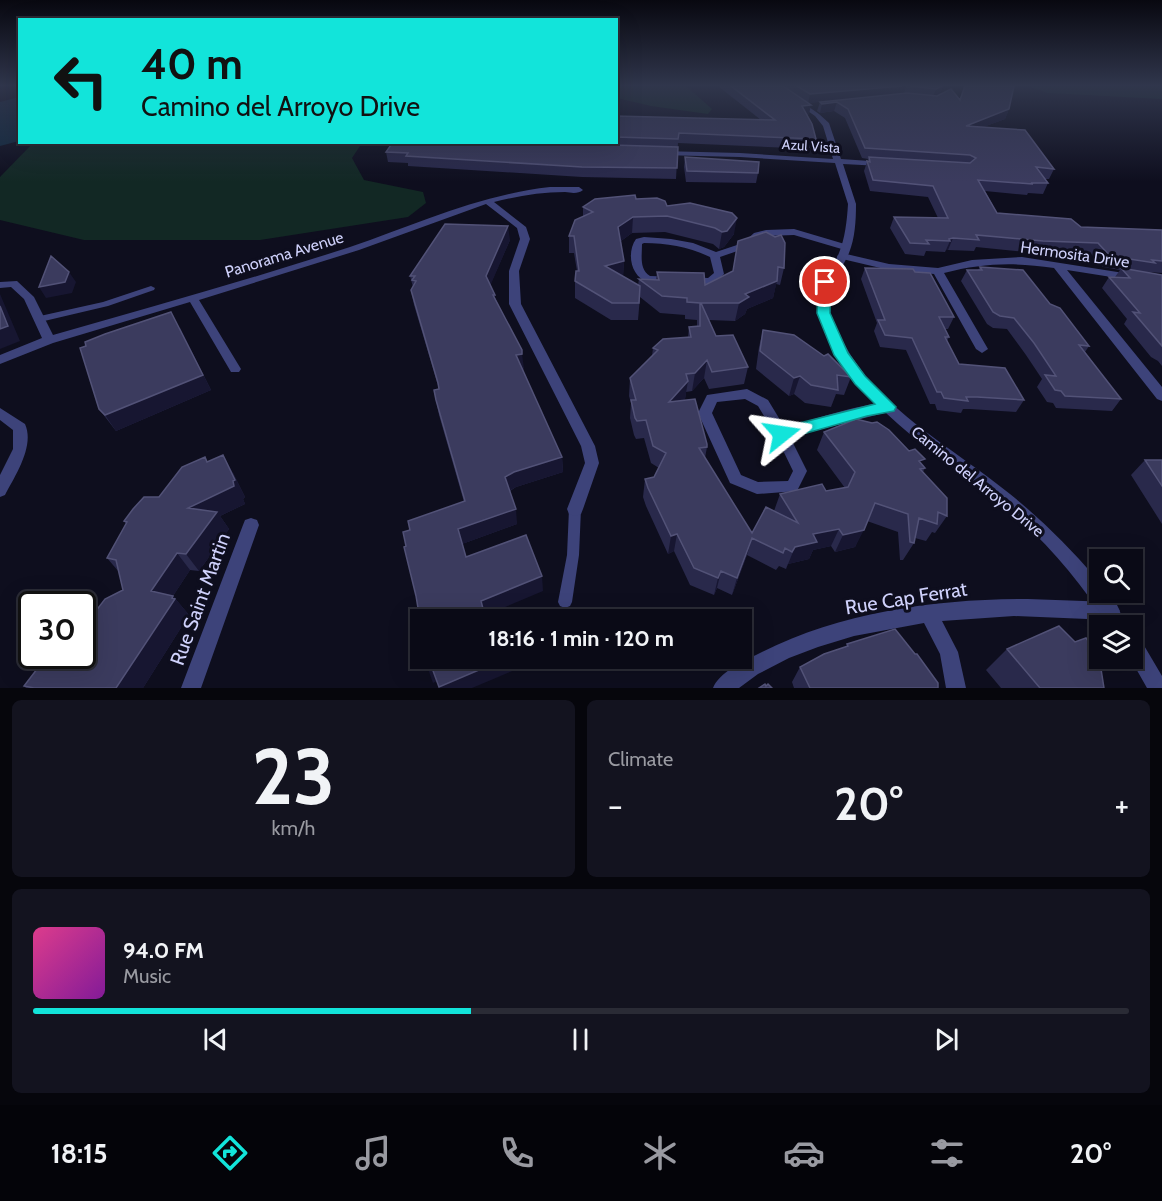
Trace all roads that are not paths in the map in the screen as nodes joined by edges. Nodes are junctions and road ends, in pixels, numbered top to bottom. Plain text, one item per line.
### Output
1 (819, 118) edge
2 (647, 152) edge
3 (838, 161) junction
4 (887, 165) edge
5 (579, 190) dead end
6 (488, 202) junction
7 (844, 251) junction
8 (716, 255) junction
9 (1057, 265) junction
10 (938, 271) junction
11 (1162, 282) edge
12 (0, 285) edge
13 (151, 288) dead end
14 (193, 298) junction
15 (40, 319) junction
16 (49, 340) junction
17 (982, 349) dead end
18 (0, 360) edge
19 (235, 369) dead end
20 (1162, 396) edge
21 (888, 407) junction
22 (0, 413) edge
23 (782, 434) junction
24 (0, 491) edge
25 (574, 509) joint
26 (251, 525) dead end
27 (565, 602) dead end
28 (929, 615) junction
29 (1113, 615) edge
30 (1089, 616) edge
31 (1143, 663) edge
32 (191, 688) edge
33 (723, 688) edge
34 (956, 688) edge
35 (1158, 688) edge

1 - 3 street
2 - 3 street, Azul Vista
3 - 4 street, Azul Vista
3 - 7 street, Camino del Arroyo Drive
5 - 6 street, Panorama Avenue
6 - 14 street, Panorama Avenue
6 - 25 street
7 - 8 street, Hermosita Drive
7 - 10 street, Hermosita Drive
7 - 21 street, Camino del Arroyo Drive
8 - 8 street
9 - 10 street, Hermosita Drive
9 - 11 street, Hermosita Drive
9 - 20 street
10 - 17 street
12 - 15 street
13 - 15 lane
14 - 16 street, Panorama Avenue
14 - 19 street
15 - 16 street
16 - 18 street, Panorama Avenue
21 - 23 street
21 - 29 street, Camino del Arroyo Drive
22 - 24 street
23 - 23 street
25 - 27 lane
26 - 32 street, Rue Saint Martin
28 - 30 street, Rue Cap Ferrat
28 - 33 street, Rue Cap Ferrat
28 - 34 street
31 - 35 street

